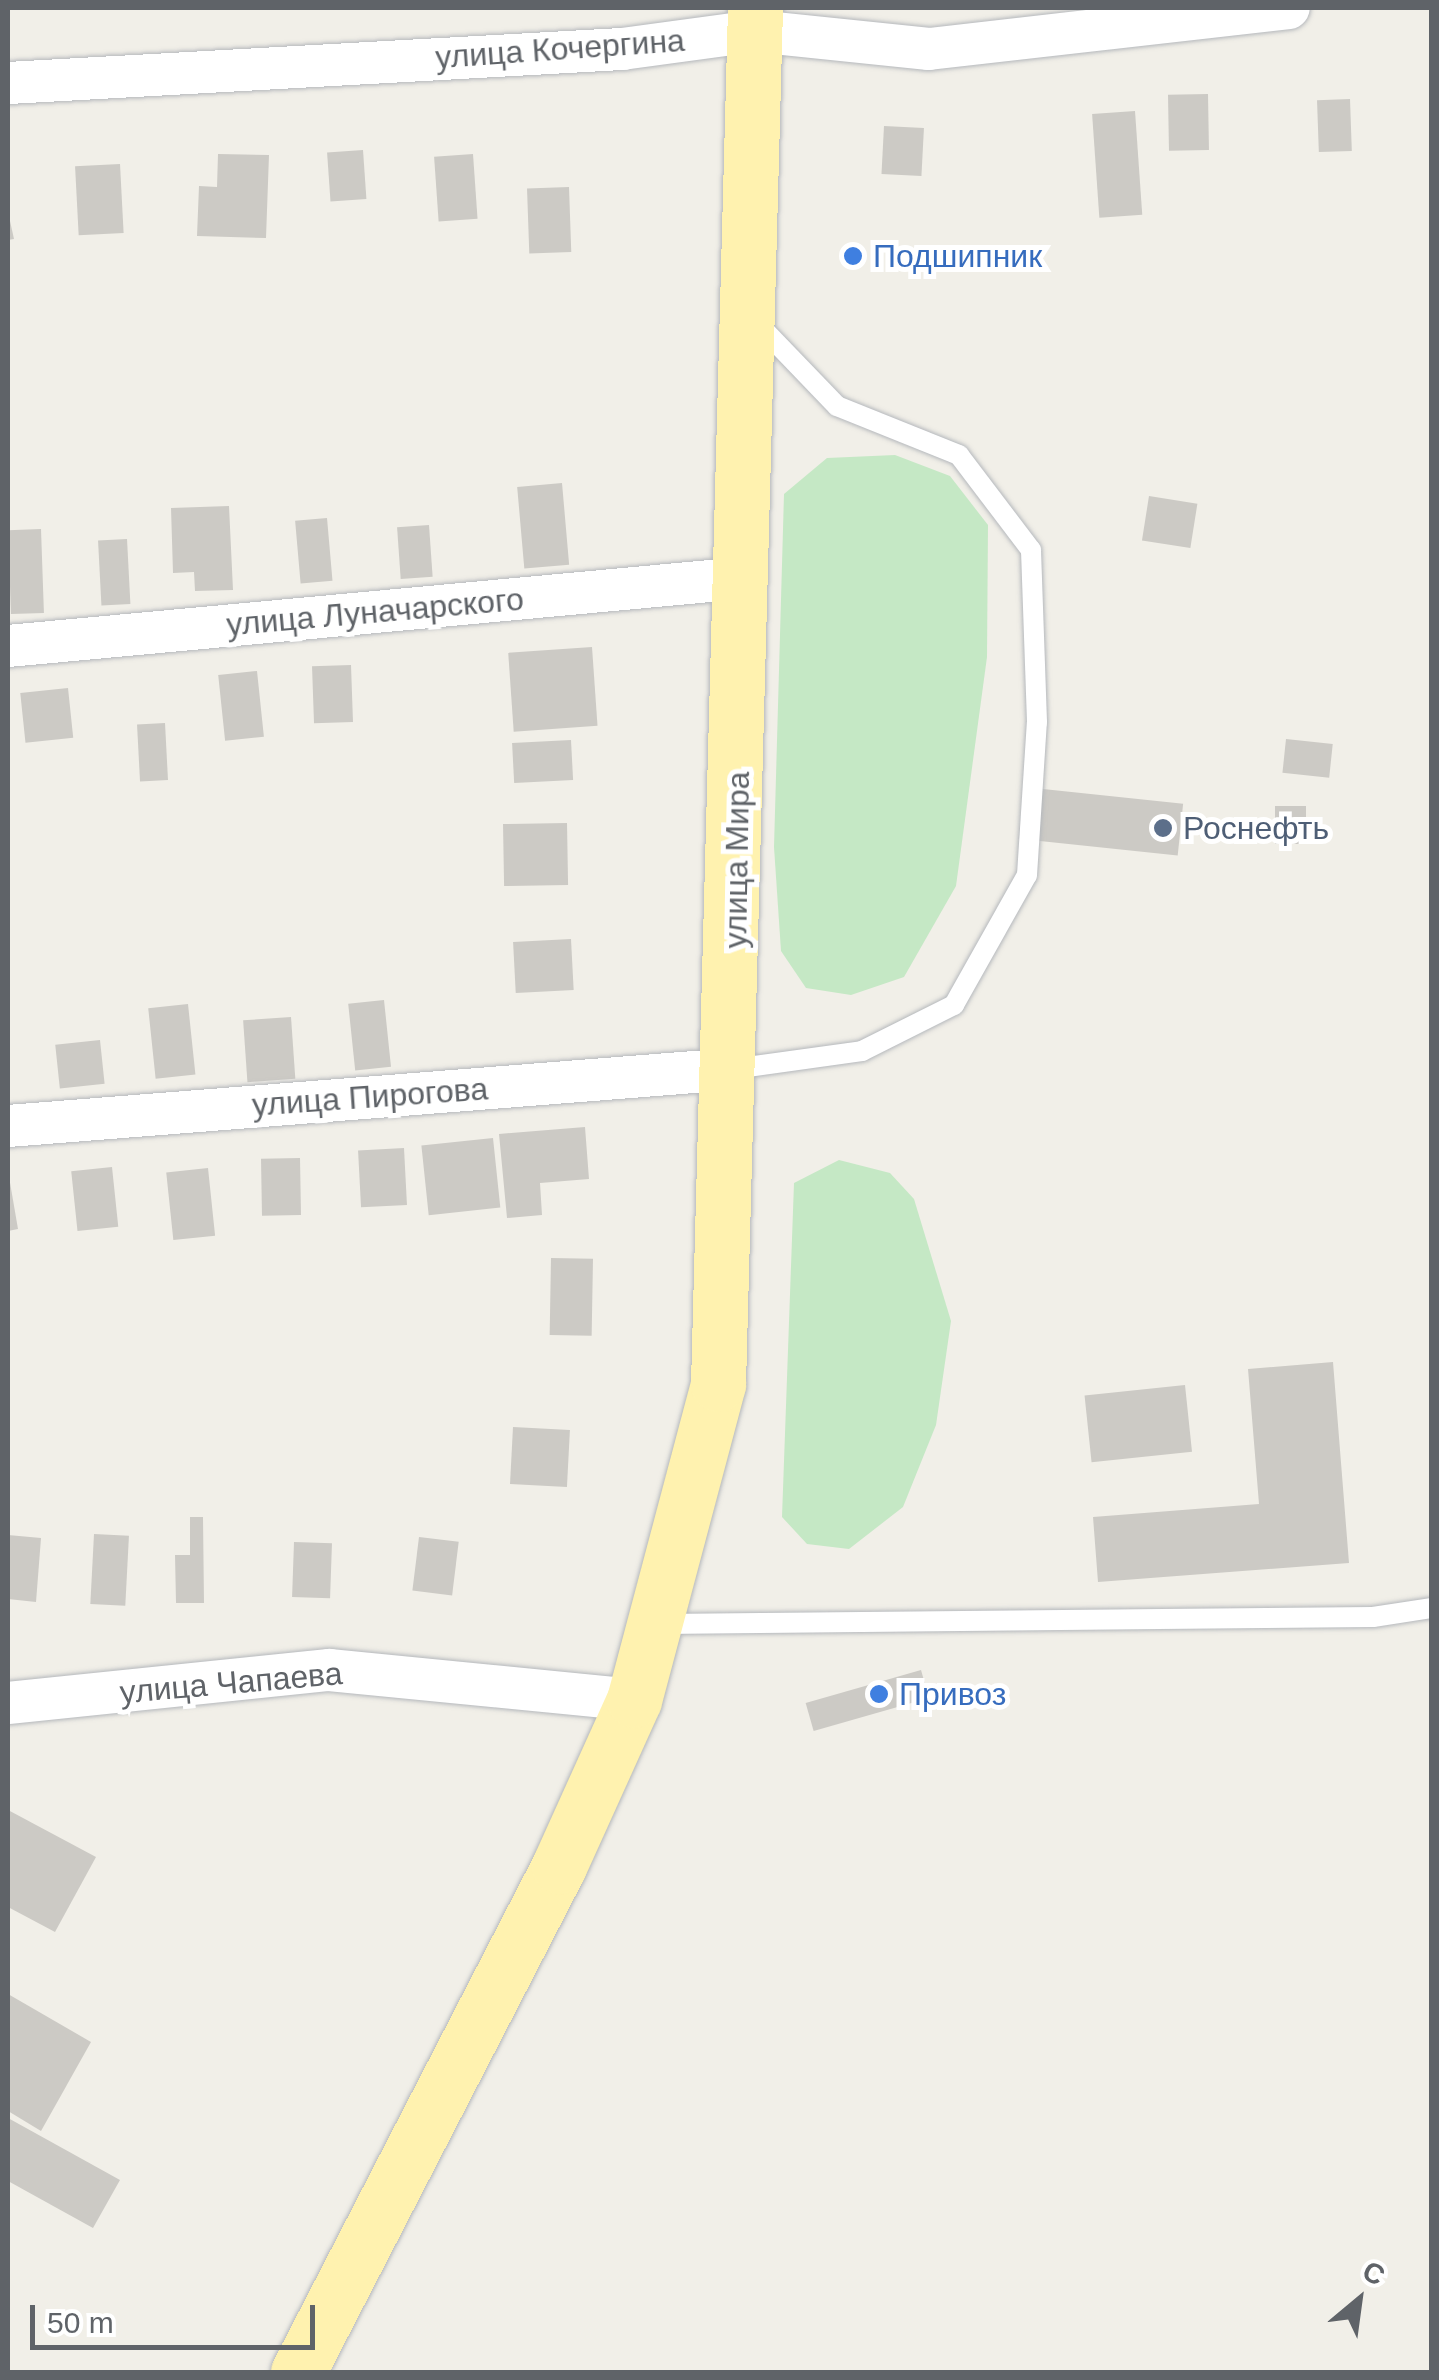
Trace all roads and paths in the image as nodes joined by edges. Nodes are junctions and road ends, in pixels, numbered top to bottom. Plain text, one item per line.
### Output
1 (1290, 8) edge
2 (755, 19) edge
3 (8, 83) edge
4 (748, 314) junction
5 (742, 578) junction
6 (8, 646) edge
7 (734, 1069) junction
8 (8, 1126) edge
9 (1432, 1608) edge
10 (661, 1624) junction
11 (634, 1700) junction
12 (8, 1703) edge
13 (298, 2372) edge

1 - 2 street, улица Кочергина
2 - 3 street, улица Кочергина
2 - 4 main road, улица Мира
4 - 5 main road, улица Мира
4 - 7 lane
5 - 6 street, улица Луначарского
5 - 7 main road, улица Мира
7 - 8 street, улица Пирогова
7 - 10 main road, улица Мира
9 - 10 lane
10 - 11 main road, улица Мира
11 - 12 street, улица Чапаева
11 - 13 main road, улица Мира

